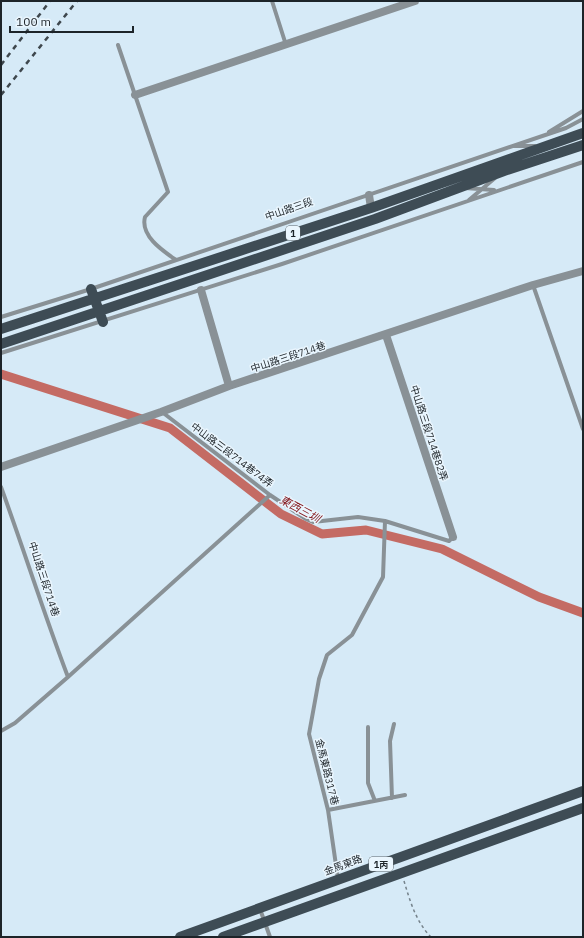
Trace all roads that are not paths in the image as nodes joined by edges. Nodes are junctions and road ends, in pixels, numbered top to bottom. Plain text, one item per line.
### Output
1 (272, 1) edge
2 (415, 1) edge
3 (118, 45) dead end
4 (286, 46) junction
5 (135, 95) junction
6 (583, 111) edge
7 (583, 119) edge
8 (583, 133) edge
9 (544, 135) junction
10 (583, 145) edge
11 (510, 146) junction
12 (548, 146) junction
13 (583, 162) edge
14 (504, 172) junction
15 (463, 188) junction
16 (480, 190) junction
17 (499, 190) junction
18 (369, 195) junction
19 (468, 201) junction
20 (371, 208) junction
21 (176, 260) junction
22 (583, 271) edge
23 (533, 285) junction
24 (91, 289) junction
25 (201, 290) junction
26 (94, 300) junction
27 (98, 311) junction
28 (1, 317) edge
29 (103, 322) junction
30 (1, 329) edge
31 (386, 335) junction
32 (1, 344) edge
33 (1, 353) edge
34 (229, 386) junction
35 (161, 412) junction
36 (583, 429) edge
37 (1, 467) edge
38 (1, 487) edge
39 (270, 495) junction
40 (385, 521) junction
41 (453, 537) joint
42 (68, 677) junction
43 (394, 724) dead end
44 (368, 727) dead end
45 (1, 731) edge
46 (583, 791) edge
47 (405, 795) dead end
48 (392, 798) junction
49 (375, 801) junction
50 (583, 808) edge
51 (328, 810) junction
52 (338, 880) junction
53 (260, 908) junction
54 (265, 922) junction
55 (180, 937) edge
56 (223, 937) edge
57 (270, 937) edge

1 - 4 lane
2 - 4 street
3 - 5 lane
4 - 5 street
5 - 21 lane
6 - 9 lane
7 - 9 lane, 中山路三段
8 - 12 main road, 1
9 - 11 lane, 中山路三段
10 - 14 main road, 1
11 - 12 lane
11 - 18 lane, 中山路三段 / 1
12 - 20 main road, 1
13 - 17 lane
14 - 15 main road, 1
14 - 16 lane
15 - 16 lane
15 - 27 main road, 1
16 - 17 lane
16 - 19 lane
17 - 19 lane
18 - 20 street
18 - 21 lane, 中山路三段 / 1
19 - 25 lane
20 - 26 main road, 1
21 - 24 lane, 中山路三段 / 1
22 - 23 street, 中山路三段714巷
23 - 31 street, 中山路三段714巷
23 - 36 lane
24 - 26 main road
24 - 28 lane, 中山路三段 / 1
25 - 29 lane
25 - 34 street
26 - 27 main road
26 - 30 main road, 1
27 - 29 main road
27 - 32 main road, 1
29 - 33 lane
31 - 34 street, 中山路三段714巷
31 - 41 street, 中山路三段714巷82弄
34 - 35 street, 中山路三段714巷
35 - 37 street, 中山路三段714巷
35 - 39 lane, 中山路三段714巷74弄
38 - 42 lane, 中山路三段714巷
39 - 40 lane, 中山路三段714巷74弄
39 - 42 lane
40 - 41 lane, 中山路三段714巷74弄
40 - 51 lane, 金馬東路317巷
42 - 45 lane
43 - 48 lane
44 - 49 lane
46 - 52 main road, 金馬東路 / 1丙
47 - 48 lane
48 - 49 lane
49 - 51 lane
50 - 54 main road, 1丙
51 - 52 lane, 金馬東路317巷
52 - 53 main road, 金馬東路 / 1丙
53 - 54 lane
53 - 55 main road, 金馬東路 / 1丙
54 - 56 main road, 1丙
54 - 57 lane

